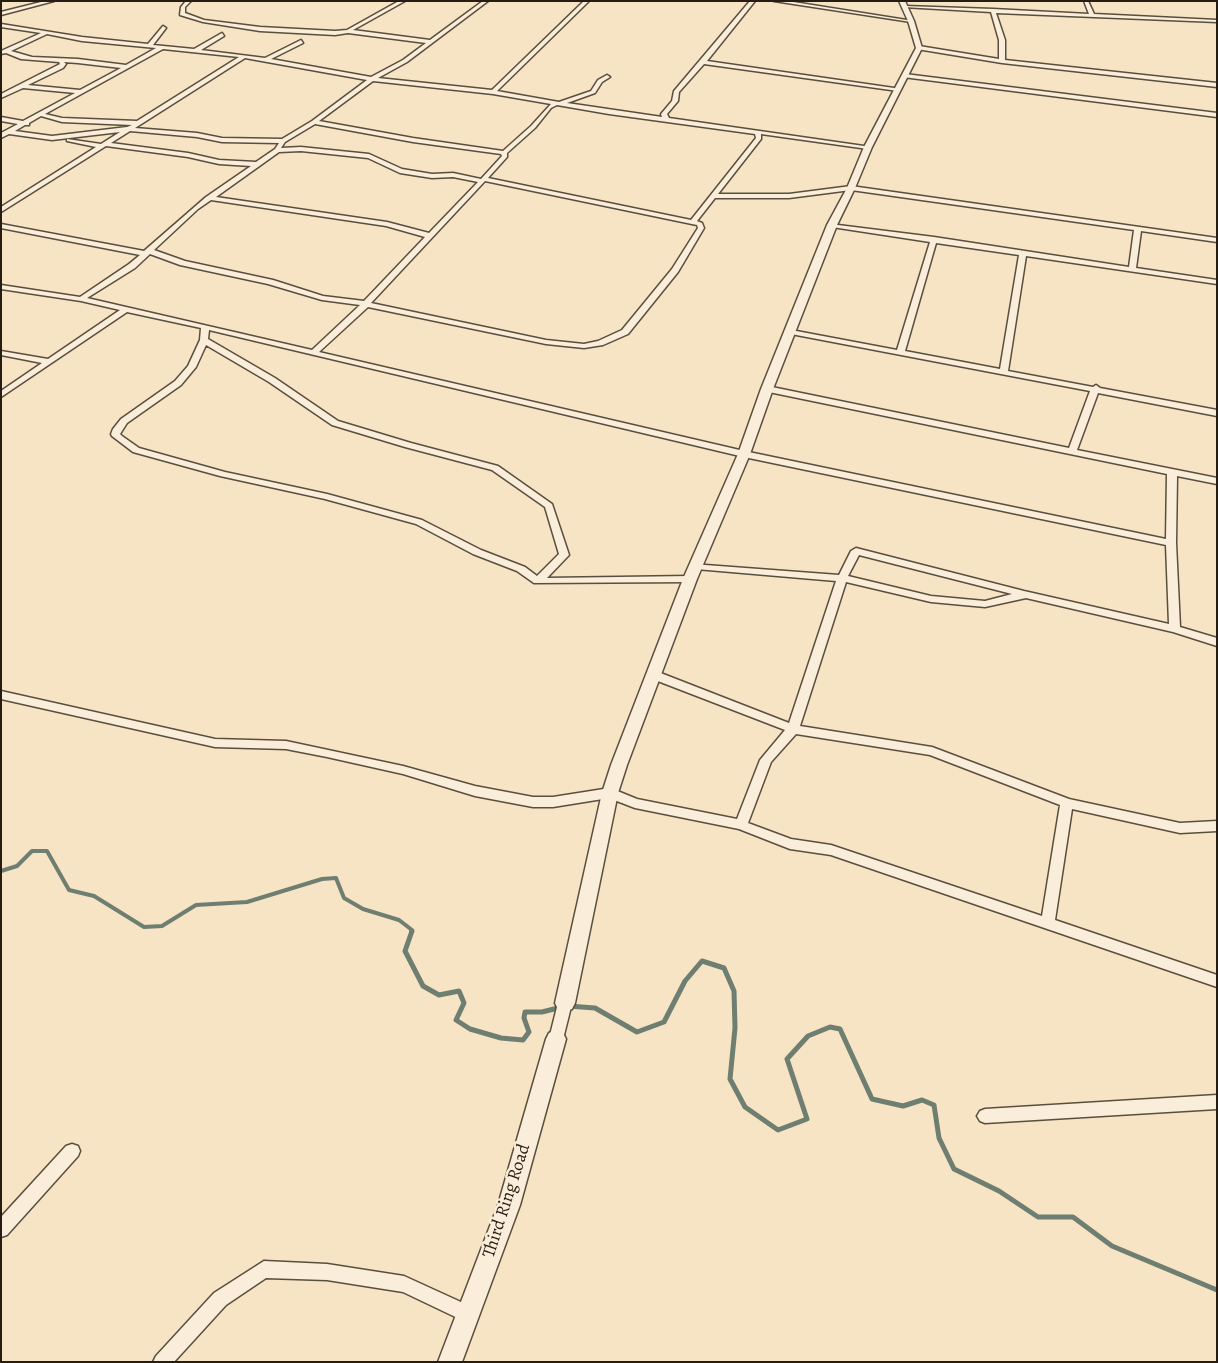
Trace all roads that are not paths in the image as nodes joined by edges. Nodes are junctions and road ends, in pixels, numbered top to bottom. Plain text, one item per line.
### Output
1 (52, 1) edge
2 (189, 1) edge
3 (403, 1) edge
4 (486, 1) edge
5 (588, 1) edge
6 (753, 1) edge
7 (776, 1) edge
8 (1086, 1) edge
9 (904, 4) edge
10 (993, 10) junction
11 (1, 14) edge
12 (1092, 14) junction
13 (911, 21) junction
14 (1217, 21) edge
15 (1, 25) edge
16 (163, 28) dead end
17 (348, 31) junction
18 (46, 33) junction
19 (222, 35) dead end
20 (301, 42) dead end
21 (432, 42) junction
22 (149, 47) junction
23 (161, 48) junction
24 (919, 48) junction
25 (194, 51) junction
26 (4, 52) edge
27 (244, 56) junction
28 (266, 60) junction
29 (61, 61) junction
30 (703, 62) junction
31 (1002, 62) junction
32 (126, 67) junction
33 (905, 76) junction
34 (607, 77) dead end
35 (372, 79) junction
36 (1217, 85) edge
37 (23, 86) junction
38 (898, 89) junction
39 (83, 92) junction
40 (494, 92) junction
41 (1, 96) edge
42 (558, 103) junction
43 (42, 115) junction
44 (1217, 115) edge
45 (1, 119) edge
46 (666, 119) junction
47 (314, 122) junction
48 (139, 123) junction
49 (27, 124) junction
50 (130, 129) junction
51 (9, 132) junction
52 (758, 132) junction
53 (1, 136) edge
54 (52, 138) junction
55 (283, 142) junction
56 (104, 145) junction
57 (868, 147) junction
58 (277, 150) junction
59 (504, 153) junction
60 (256, 164) junction
61 (483, 180) junction
62 (851, 188) junction
63 (714, 196) junction
64 (208, 198) junction
65 (1, 210) edge
66 (693, 222) junction
67 (832, 225) junction
68 (1, 226) edge
69 (1138, 229) junction
70 (430, 236) junction
71 (934, 239) junction
72 (1217, 240) edge
73 (149, 252) junction
74 (1023, 252) junction
75 (1132, 268) junction
76 (1217, 282) edge
77 (1, 287) edge
78 (81, 299) junction
79 (366, 304) junction
80 (125, 310) junction
81 (204, 327) junction
82 (791, 332) junction
83 (204, 340) junction
84 (1, 353) edge
85 (313, 353) junction
86 (900, 353) junction
87 (49, 362) junction
88 (1003, 373) junction
89 (1096, 388) junction
90 (767, 389) junction
91 (1, 395) edge
92 (1217, 413) edge
93 (1072, 452) junction
94 (744, 454) junction
95 (1172, 472) junction
96 (1217, 481) edge
97 (1171, 543) junction
98 (696, 566) junction
99 (842, 578) junction
100 (690, 579) junction
101 (538, 581) junction
102 (1024, 594) junction
103 (1175, 629) junction
104 (1217, 642) edge
105 (654, 675) junction
106 (1, 695) edge
107 (793, 729) junction
108 (610, 793) junction
109 (1067, 803) junction
110 (742, 825) junction
111 (1217, 826) edge
112 (1048, 924) junction
113 (1217, 981) edge
114 (565, 1003) joint
115 (556, 1038) joint
116 (1217, 1102) edge
117 (985, 1116) dead end
118 (72, 1151) dead end
119 (1, 1229) edge
120 (468, 1314) junction
121 (162, 1362) edge
122 (450, 1362) edge

1 - 11 street
2 - 17 street
3 - 17 street
4 - 21 street
5 - 40 street
6 - 30 street
7 - 13 street
8 - 12 street
9 - 10 street
9 - 13 street
10 - 12 street
10 - 31 street
12 - 14 street
13 - 24 street
15 - 18 street
16 - 22 street
17 - 21 street
18 - 22 street
18 - 26 street
19 - 25 street
20 - 28 street
21 - 35 street
22 - 23 street
23 - 25 street
23 - 32 street
24 - 31 street
24 - 33 street
25 - 27 street
26 - 29 street
27 - 28 street
27 - 48 street
28 - 35 street
29 - 32 street
29 - 37 street
30 - 38 street
30 - 46 street
31 - 36 street
32 - 39 street
33 - 38 street
33 - 44 street
34 - 42 street
35 - 40 street
35 - 47 street
37 - 39 street
37 - 41 street
38 - 57 street
39 - 43 street
40 - 42 street
42 - 46 street
42 - 59 street
43 - 48 street
43 - 49 street
45 - 49 street
46 - 52 street
47 - 55 street
47 - 59 street
48 - 50 street
49 - 51 street
50 - 54 street
50 - 55 street
50 - 56 street
51 - 53 street
51 - 54 street
52 - 57 street
52 - 63 street
54 - 56 street
55 - 58 street
56 - 60 street
56 - 65 street
57 - 62 street
58 - 60 street
58 - 61 street
59 - 61 street
60 - 64 street
61 - 66 street
61 - 70 street
62 - 63 street
62 - 67 street
62 - 69 street
63 - 66 street
64 - 70 street
64 - 73 street
66 - 79 street
67 - 71 street
67 - 82 street
68 - 73 street
69 - 72 street
69 - 75 street
70 - 79 street
71 - 74 street
71 - 86 street
73 - 78 street
73 - 79 street
74 - 75 street
74 - 88 street
75 - 76 street
77 - 78 street
78 - 80 street
79 - 85 street
80 - 81 street
80 - 87 street
81 - 83 street
81 - 85 street
82 - 86 street
82 - 90 street
83 - 101 street
83 - 101 street
84 - 87 street
85 - 94 street
86 - 88 street
87 - 91 street
88 - 89 street
89 - 92 street
89 - 93 street
90 - 93 street
90 - 94 street
93 - 95 street
94 - 97 street
94 - 98 street
95 - 96 street
95 - 97 street
97 - 103 street
98 - 99 street
98 - 100 street
99 - 102 street
99 - 102 street
99 - 107 street
100 - 101 street
100 - 105 street
102 - 103 street
103 - 104 street
105 - 107 street
105 - 108 street
106 - 108 street
107 - 109 street
107 - 110 street
108 - 110 street
108 - 114 street
109 - 111 street
109 - 112 street
110 - 112 street
112 - 113 street
114 - 115 street
115 - 120 street, Third Ring Road
116 - 117 street
118 - 119 street
120 - 121 street
120 - 122 street, Third Ring Road

